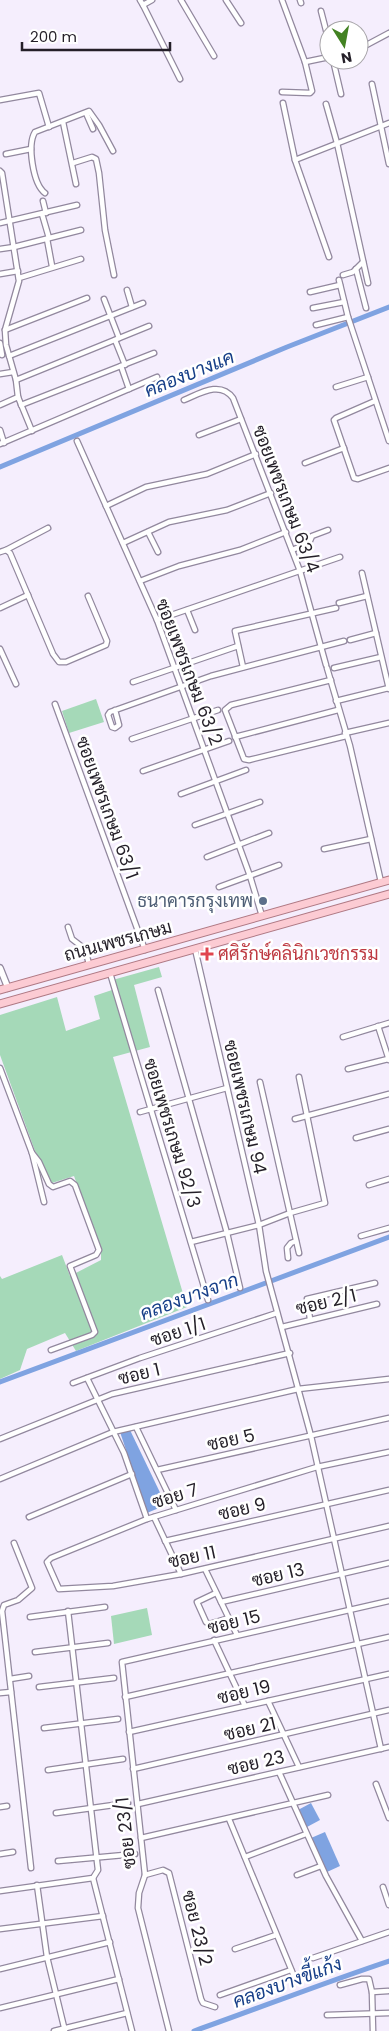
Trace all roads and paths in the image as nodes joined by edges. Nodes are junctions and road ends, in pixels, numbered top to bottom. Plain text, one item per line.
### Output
1 (140, 0) edge
2 (152, 0) edge
3 (181, 0) edge
4 (226, 0) edge
5 (282, 0) edge
6 (142, 5) junction
7 (321, 12) dead end
8 (323, 20) edge
9 (242, 23) dead end
10 (389, 33) edge
11 (369, 44) edge
12 (214, 56) dead end
13 (319, 59) edge
14 (305, 62) junction
15 (335, 70) edge
16 (180, 79) dead end
17 (372, 84) dead end
18 (282, 92) dead end
19 (341, 94) dead end
20 (0, 100) edge
21 (283, 103) dead end
22 (326, 104) dead end
23 (86, 112) junction
24 (63, 122) junction
25 (389, 123) edge
26 (381, 126) junction
27 (49, 127) junction
28 (93, 129) dead end
29 (337, 144) junction
30 (31, 149) junction
31 (112, 151) dead end
32 (6, 154) dead end
33 (294, 160) junction
34 (73, 164) junction
35 (389, 164) edge
36 (0, 171) edge
37 (76, 184) dead end
38 (45, 194) dead end
39 (6, 196) junction
40 (0, 197) edge
41 (43, 201) dead end
42 (77, 205) dead end
43 (44, 213) junction
44 (10, 221) junction
45 (0, 223) edge
46 (81, 230) dead end
47 (48, 239) junction
48 (14, 247) junction
49 (0, 249) edge
50 (329, 257) dead end
51 (81, 259) dead end
52 (363, 262) junction
53 (52, 266) junction
54 (356, 269) junction
55 (18, 271) junction
56 (0, 274) edge
57 (114, 275) dead end
58 (343, 275) dead end
59 (19, 278) junction
60 (368, 283) dead end
61 (127, 290) dead end
62 (310, 292) dead end
63 (87, 298) dead end
64 (104, 299) dead end
65 (344, 302) junction
66 (143, 303) dead end
67 (132, 308) junction
68 (313, 308) dead end
69 (366, 308) dead end
70 (110, 316) junction
71 (348, 318) junction
72 (316, 325) dead end
73 (149, 326) dead end
74 (4, 330) junction
75 (117, 339) junction
76 (0, 343) edge
77 (154, 353) dead end
78 (2, 355) dead end
79 (9, 356) junction
80 (123, 365) junction
81 (13, 372) junction
82 (0, 374) edge
83 (157, 377) dead end
84 (368, 377) junction
85 (16, 380) junction
86 (336, 387) dead end
87 (129, 389) junction
88 (18, 397) junction
89 (184, 400) dead end
90 (375, 401) junction
91 (0, 405) edge
92 (21, 406) junction
93 (241, 419) junction
94 (0, 430) edge
95 (32, 431) junction
96 (198, 435) dead end
97 (389, 441) edge
98 (78, 442) dead end
99 (2, 444) edge
100 (344, 448) junction
101 (256, 454) junction
102 (305, 463) dead end
103 (389, 468) edge
104 (270, 493) junction
105 (106, 506) junction
106 (48, 528) dead end
107 (328, 530) dead end
108 (148, 532) junction
109 (286, 532) junction
110 (123, 543) junction
111 (6, 550) junction
112 (292, 550) junction
113 (0, 552) edge
114 (158, 552) dead end
115 (340, 557) dead end
116 (300, 571) junction
117 (362, 573) dead end
118 (140, 582) junction
119 (28, 595) junction
120 (88, 596) dead end
121 (367, 596) junction
122 (0, 608) edge
123 (187, 610) junction
124 (312, 613) junction
125 (157, 620) junction
126 (195, 630) dead end
127 (376, 633) junction
128 (350, 640) dead end
129 (344, 641) dead end
130 (238, 646) junction
131 (321, 648) junction
132 (0, 649) edge
133 (382, 657) junction
134 (243, 667) junction
135 (173, 668) junction
136 (334, 668) dead end
137 (331, 680) junction
138 (133, 682) dead end
139 (16, 684) dead end
140 (180, 686) junction
141 (389, 688) edge
142 (336, 701) junction
143 (56, 704) dead end
144 (114, 710) dead end
145 (218, 710) dead end
146 (338, 710) junction
147 (192, 718) junction
148 (389, 723) edge
149 (346, 735) junction
150 (235, 737) junction
151 (132, 739) dead end
152 (229, 740) dead end
153 (204, 750) junction
154 (246, 770) dead end
155 (143, 771) dead end
156 (215, 782) junction
157 (181, 794) dead end
158 (260, 802) dead end
159 (226, 813) junction
160 (194, 825) dead end
161 (268, 833) dead end
162 (371, 839) junction
163 (238, 844) junction
164 (324, 849) dead end
165 (207, 857) dead end
166 (279, 865) dead end
167 (250, 876) junction
168 (389, 880) edge
169 (381, 882) junction
170 (219, 887) dead end
171 (389, 894) edge
172 (262, 916) junction
173 (68, 927) dead end
174 (197, 935) junction
175 (198, 949) junction
176 (144, 950) junction
177 (89, 964) junction
178 (0, 968) edge
179 (110, 973) junction
180 (8, 988) junction
181 (0, 990) edge
182 (158, 990) dead end
183 (0, 1004) edge
184 (389, 1023) edge
185 (378, 1026) junction
186 (343, 1036) dead end
187 (389, 1060) edge
188 (0, 1068) edge
189 (348, 1069) dead end
190 (299, 1077) dead end
191 (260, 1082) dead end
192 (227, 1088) junction
193 (389, 1094) edge
194 (188, 1099) junction
195 (150, 1110) junction
196 (140, 1112) dead end
197 (307, 1116) junction
198 (294, 1119) dead end
199 (389, 1129) edge
200 (356, 1138) dead end
201 (32, 1153) junction
202 (389, 1179) edge
203 (369, 1185) dead end
204 (44, 1202) dead end
205 (290, 1213) junction
206 (258, 1225) junction
207 (389, 1228) edge
208 (226, 1232) junction
209 (361, 1236) dead end
210 (296, 1241) junction
211 (191, 1242) junction
212 (299, 1253) dead end
213 (288, 1258) dead end
214 (376, 1282) dead end
215 (240, 1288) dead end
216 (208, 1300) dead end
217 (376, 1304) dead end
218 (277, 1313) junction
219 (310, 1319) junction
220 (282, 1327) junction
221 (51, 1350) dead end
222 (290, 1354) junction
223 (87, 1378) junction
224 (389, 1379) edge
225 (73, 1383) dead end
226 (298, 1389) junction
227 (96, 1399) junction
228 (389, 1418) edge
229 (136, 1427) junction
230 (113, 1432) junction
231 (311, 1436) junction
232 (0, 1439) edge
233 (389, 1452) edge
234 (317, 1467) junction
235 (157, 1470) junction
236 (132, 1474) junction
237 (0, 1479) edge
238 (389, 1490) edge
239 (326, 1505) junction
240 (176, 1510) junction
241 (29, 1517) dead end
242 (154, 1517) junction
243 (147, 1519) junction
244 (389, 1526) edge
245 (333, 1539) junction
246 (165, 1541) junction
247 (14, 1543) dead end
248 (389, 1564) edge
249 (205, 1569) junction
250 (181, 1574) junction
251 (342, 1575) junction
252 (57, 1586) joint
253 (216, 1593) junction
254 (389, 1601) edge
255 (221, 1602) junction
256 (105, 1607) dead end
257 (350, 1610) junction
258 (68, 1611) junction
259 (30, 1617) dead end
260 (229, 1618) junction
261 (237, 1635) junction
262 (389, 1637) edge
263 (214, 1640) junction
264 (108, 1643) dead end
265 (357, 1644) junction
266 (73, 1648) junction
267 (35, 1652) dead end
268 (124, 1660) joint
269 (230, 1673) junction
270 (389, 1674) edge
271 (29, 1676) dead end
272 (114, 1678) dead end
273 (10, 1679) junction
274 (364, 1679) junction
275 (78, 1682) junction
276 (39, 1687) dead end
277 (11, 1692) junction
278 (0, 1694) edge
279 (125, 1697) junction
280 (268, 1701) junction
281 (246, 1706) junction
282 (389, 1710) edge
283 (372, 1714) junction
284 (118, 1719) dead end
285 (82, 1724) junction
286 (44, 1728) dead end
287 (129, 1732) junction
288 (284, 1735) junction
289 (389, 1747) edge
290 (381, 1749) junction
291 (123, 1759) dead end
292 (86, 1764) junction
293 (299, 1767) junction
294 (133, 1769) junction
295 (48, 1770) dead end
296 (279, 1772) junction
297 (376, 1784) dead end
298 (328, 1795) dead end
299 (128, 1803) dead end
300 (138, 1804) junction
301 (293, 1804) junction
302 (7, 1806) dead end
303 (0, 1807) edge
304 (92, 1808) junction
305 (56, 1813) dead end
306 (389, 1818) edge
307 (229, 1819) junction
308 (306, 1834) junction
309 (141, 1838) junction
310 (13, 1852) dead end
311 (0, 1854) edge
312 (134, 1854) dead end
313 (245, 1857) junction
314 (97, 1858) junction
315 (58, 1861) dead end
316 (321, 1866) junction
317 (32, 1868) dead end
318 (145, 1875) junction
319 (298, 1875) dead end
320 (93, 1878) junction
321 (37, 1885) junction
322 (383, 1887) dead end
323 (0, 1891) edge
324 (389, 1905) edge
325 (103, 1916) junction
326 (43, 1924) junction
327 (0, 1930) edge
328 (389, 1932) edge
329 (276, 1935) junction
330 (362, 1940) junction
331 (110, 1942) junction
332 (235, 1949) dead end
333 (47, 1957) junction
334 (313, 1958) dead end
335 (0, 1969) edge
336 (291, 1970) junction
337 (119, 1979) junction
338 (296, 1981) dead end
339 (340, 1985) dead end
340 (388, 1991) dead end
341 (372, 1992) junction
342 (56, 1994) junction
343 (220, 1995) dead end
344 (0, 2008) edge
345 (215, 2008) dead end
346 (128, 2013) junction
347 (389, 2013) edge
348 (372, 2014) junction
349 (327, 2015) dead end
350 (65, 2030) edge
351 (54, 2031) edge
352 (132, 2031) edge
353 (169, 2031) edge
354 (373, 2031) edge

1 - 6 street
2 - 6 street
3 - 12 street
4 - 9 street
5 - 14 street
6 - 16 street
7 - 8 street
10 - 11 street
13 - 14 street
14 - 18 street
15 - 19 street
17 - 26 street
20 - 27 street
21 - 33 street
22 - 29 street
23 - 24 street
23 - 28 street
23 - 31 street
24 - 27 street
24 - 34 street
25 - 26 street
26 - 29 street
26 - 35 street
27 - 30 street
29 - 33 street
29 - 52 street
30 - 32 street
30 - 38 street
33 - 50 street
34 - 37 street
34 - 57 street
36 - 39 street
39 - 40 street
39 - 44 street
41 - 43 street
42 - 43 street
43 - 44 street
43 - 47 street
44 - 45 street
44 - 48 street
46 - 47 street
47 - 48 street
47 - 53 street
48 - 49 street
48 - 55 street
51 - 53 street
52 - 54 street
52 - 60 street
53 - 59 street
54 - 58 street
54 - 69 street
55 - 56 street
55 - 59 street
59 - 74 street
61 - 67 street
62 - 65 street
63 - 74 street
64 - 70 street
65 - 68 street
65 - 71 street
66 - 67 street
67 - 70 street
70 - 75 street
70 - 79 street
71 - 72 street
71 - 84 street
73 - 75 street
74 - 79 street
75 - 80 street
75 - 85 street
76 - 78 street
77 - 80 street
79 - 81 street
80 - 87 street
80 - 92 street
81 - 82 street
81 - 85 street
83 - 87 street
84 - 86 street
84 - 90 street
85 - 88 street
87 - 95 street
88 - 91 street
88 - 92 street
89 - 93 street, ซอยเพชรเกษม 63/4
90 - 97 street
90 - 100 street
92 - 95 street
93 - 96 street
93 - 101 street, ซอยเพชรเกษม 63/4
94 - 99 street
95 - 99 street
98 - 105 street, ซอยเพชรเกษม 63/2
100 - 102 street
100 - 103 street
101 - 104 street, ซอยเพชรเกษม 63/4
101 - 105 street
104 - 108 street
104 - 109 street, ซอยเพชรเกษม 63/4
105 - 110 street, ซอยเพชรเกษม 63/2
106 - 111 street
107 - 112 street
108 - 110 street
108 - 114 street
109 - 112 street, ซอยเพชรเกษม 63/4
109 - 118 street
110 - 118 street, ซอยเพชรเกษม 63/2
111 - 113 street
111 - 119 street
112 - 116 street, ซอยเพชรเกษม 63/4
115 - 116 street
116 - 123 street
116 - 124 street, ซอยเพชรเกษม 63/4
117 - 121 street
118 - 125 street, ซอยเพชรเกษม 63/2
119 - 120 street
119 - 122 street
121 - 124 street
121 - 127 street
123 - 125 street
123 - 126 street
124 - 130 street
124 - 131 street, ซอยเพชรเกษม 63/4
125 - 135 street, ซอยเพชรเกษม 63/2
127 - 128 street
127 - 133 street
129 - 131 street
130 - 134 street
130 - 135 street
131 - 134 street
131 - 137 street, ซอยเพชรเกษม 63/4
132 - 139 street
133 - 136 street
133 - 141 street
134 - 140 street
135 - 138 street
135 - 140 street, ซอยเพชรเกษม 63/2
137 - 142 street, ซอยเพชรเกษม 63/4
137 - 150 street
140 - 144 street
140 - 147 street, ซอยเพชรเกษม 63/2
141 - 142 street
142 - 146 street, ซอยเพชรเกษม 63/4
143 - 176 street, ซอยเพชรเกษม 63/1
145 - 147 street
146 - 149 street, ซอยเพชรเกษม 63/4
146 - 150 street
147 - 151 street
147 - 153 street, ซอยเพชรเกษม 63/2
148 - 149 street
149 - 150 street
149 - 162 street, ซอยเพชรเกษม 63/4
152 - 153 street
153 - 155 street
153 - 156 street, ซอยเพชรเกษม 63/2
154 - 156 street
156 - 157 street
156 - 159 street, ซอยเพชรเกษม 63/2
158 - 159 street
159 - 160 street
159 - 163 street, ซอยเพชรเกษม 63/2
161 - 163 street
162 - 164 street
162 - 169 street, ซอยเพชรเกษม 63/4
163 - 165 street
163 - 167 street, ซอยเพชรเกษม 63/2
166 - 167 street
167 - 170 street
167 - 172 street, ซอยเพชรเกษม 63/2
168 - 169 main road, ถนนเพชรเกษม
169 - 172 main road, ถนนเพชรเกษม
171 - 175 main road, ถนนเพชรเกษม
172 - 174 main road, ถนนเพชรเกษม
173 - 177 street
174 - 175 main road
174 - 176 main road, ถนนเพชรเกษม
175 - 179 main road, ถนนเพชรเกษม
175 - 192 street, ซอยเพชรเกษม 94
176 - 177 main road, ถนนเพชรเกษม
177 - 180 main road, ถนนเพชรเกษม
178 - 180 street
179 - 183 main road, ถนนเพชรเกษม
179 - 195 street, ซอยเพชรเกษม 92/3
180 - 181 main road, ถนนเพชรเกษม
182 - 194 street
184 - 185 street
185 - 186 street
185 - 187 street
187 - 189 street
188 - 201 street
190 - 197 street
191 - 205 street
192 - 194 street
192 - 206 street, ซอยเพชรเกษม 94
193 - 197 street
194 - 195 street
194 - 208 street
195 - 196 street
195 - 211 street, ซอยเพชรเกษม 92/3
197 - 198 street
197 - 205 street
199 - 200 street
201 - 204 street
201 - 221 street
202 - 203 street
205 - 206 street
205 - 210 street
206 - 208 street
206 - 218 street, ซอยเพชรเกษม 94
207 - 209 street
208 - 211 street
208 - 215 street
210 - 212 street
210 - 213 street
211 - 216 street, ซอยเพชรเกษม 92/3
214 - 219 street
217 - 219 street, ซอย 2/1
218 - 220 street, ซอยเพชรเกษม 94
218 - 223 street, ซอย 1/1
219 - 220 street, ซอย 2/1
220 - 222 street, ซอยเพชรเกษม 94
222 - 226 street, ซอยเพชรเกษม 94
222 - 227 street, ซอย 1
223 - 225 street, ซอย 1/1
223 - 227 street
224 - 226 street
226 - 229 street
226 - 231 street, ซอยเพชรเกษม 94
227 - 230 street
227 - 232 street, ซอย 1
228 - 231 street, ซอย 5
229 - 230 street
229 - 235 street
230 - 236 street
230 - 237 street
231 - 234 street, ซอยเพชรเกษม 94
231 - 235 street, ซอย 5
233 - 234 street, ซอย 7
234 - 239 street, ซอยเพชรเกษม 94
234 - 240 street, ซอย 7
235 - 240 street
236 - 241 street
236 - 243 street
238 - 239 street, ซอย 9
239 - 245 street, ซอยเพชรเกษม 94
239 - 246 street, ซอย 9
240 - 242 street, ซอย 7
242 - 243 street, ซอย 7
242 - 246 street
243 - 252 street, ซอย 7
244 - 245 street, ซอย 11
245 - 249 street, ซอย 11
245 - 251 street, ซอยเพชรเกษม 94
246 - 250 street
247 - 273 street
248 - 251 street, ซอย 13
249 - 250 street, ซอย 11
249 - 253 street
250 - 252 street, ซอย 11
251 - 255 street, ซอย 13
251 - 257 street, ซอยเพชรเกษม 94
253 - 255 street
253 - 260 street
254 - 257 street, ซอย 15
255 - 260 street
256 - 258 street
257 - 261 street, ซอย 15
257 - 265 street, ซอยเพชรเกษม 94
258 - 259 street
258 - 266 street
260 - 261 street
261 - 263 street, ซอย 15
262 - 265 street
263 - 268 street, ซอย 15
263 - 269 street
264 - 266 street
265 - 269 street
265 - 274 street, ซอยเพชรเกษม 94
266 - 267 street
266 - 275 street
268 - 279 street, ซอย 23/1
269 - 279 street
269 - 281 street
270 - 274 street, ซอย 19
271 - 273 street
272 - 275 street
273 - 277 street
274 - 280 street, ซอย 19
274 - 283 street, ซอยเพชรเกษม 94
275 - 276 street
275 - 285 street
277 - 278 street
277 - 317 street
279 - 287 street, ซอย 23/1
280 - 281 street, ซอย 19
280 - 288 street
281 - 287 street, ซอย 19
282 - 283 street, ซอย 21
283 - 288 street, ซอย 21
283 - 290 street, ซอยเพชรเกษม 94
284 - 285 street
285 - 286 street
285 - 292 street
287 - 294 street, ซอย 23/1
288 - 293 street
288 - 294 street, ซอย 21
289 - 290 street, ซอย 23
290 - 293 street, ซอย 23
291 - 292 street
292 - 295 street
292 - 304 street
293 - 296 street, ซอย 23
294 - 300 street, ซอย 23/1
296 - 300 street, ซอย 23
296 - 301 street
297 - 306 street
298 - 301 street
299 - 304 street
300 - 309 street, ซอย 23/1
301 - 307 street
301 - 308 street
302 - 303 street
304 - 305 street
304 - 314 street
307 - 309 street
307 - 313 street
308 - 313 street
308 - 316 street
309 - 318 street, ซอย 23/1
310 - 311 street
312 - 314 street
313 - 329 street
314 - 315 street
314 - 320 street
316 - 319 street
316 - 330 street
318 - 345 street, ซอย 23/2
318 - 353 street, ซอย 23/1
320 - 321 street
320 - 325 street
321 - 323 street
321 - 326 street
322 - 324 street
325 - 326 street
325 - 331 street
326 - 327 street
326 - 333 street
328 - 330 street
329 - 332 street
329 - 336 street
330 - 334 street
331 - 333 street
331 - 337 street
333 - 335 street
333 - 342 street
336 - 338 street
336 - 343 street
337 - 342 street
337 - 346 street
339 - 341 street
340 - 341 street
341 - 348 street
342 - 344 street
342 - 350 street
346 - 350 street
346 - 352 street
347 - 348 street
348 - 349 street
348 - 354 street
350 - 351 street

